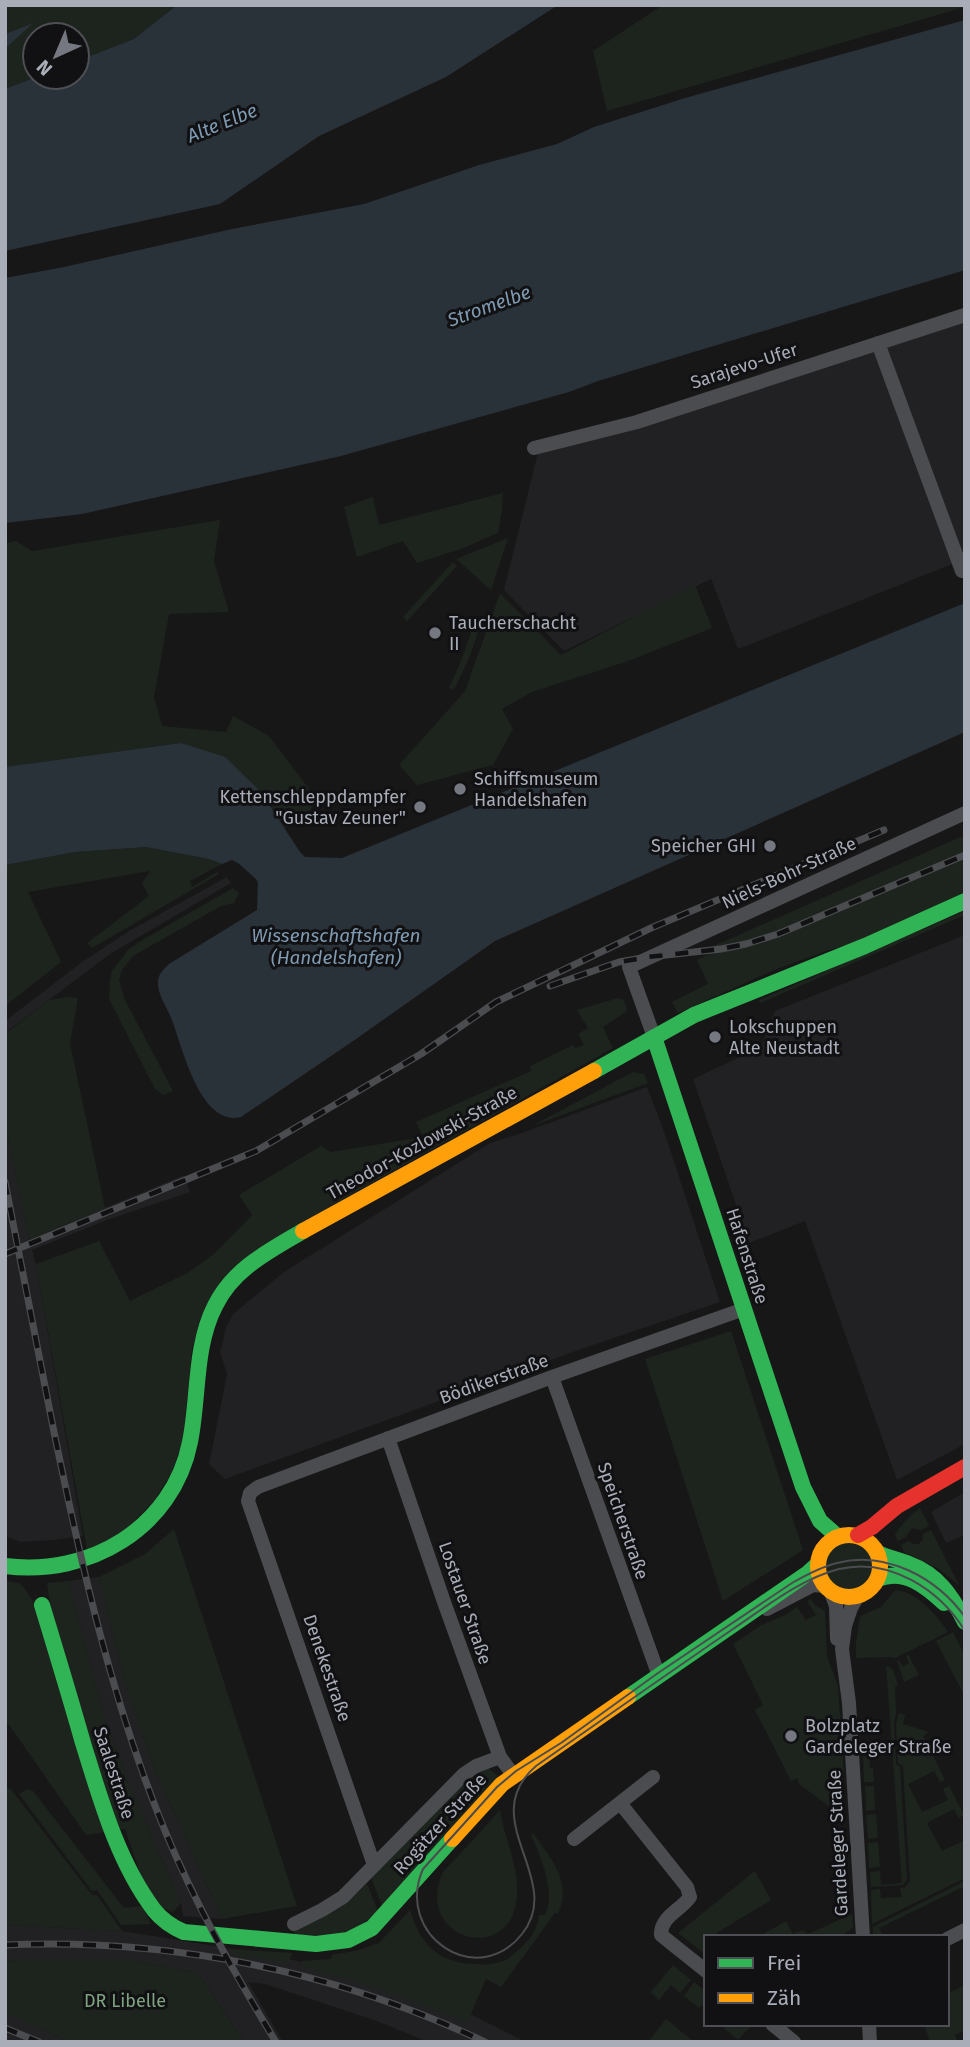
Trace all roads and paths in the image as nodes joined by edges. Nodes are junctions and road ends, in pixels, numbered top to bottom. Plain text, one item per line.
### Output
1 (965, 315) edge
2 (878, 343) junction
3 (534, 448) dead end
4 (965, 570) edge
5 (965, 813) edge
6 (965, 901) edge
7 (654, 1037) junction
8 (744, 1309) junction
9 (552, 1377) junction
10 (388, 1438) junction
11 (965, 1467) edge
12 (258, 1487) joint
13 (803, 1487) junction
14 (916, 1495) junction
15 (858, 1535) junction
16 (837, 1536) junction
17 (877, 1552) junction
18 (820, 1557) junction
19 (5, 1566) edge
20 (878, 1579) junction
21 (827, 1588) junction
22 (858, 1596) junction
23 (42, 1605) dead end
24 (737, 1622) junction
25 (965, 1622) edge
26 (965, 1628) edge
27 (843, 1664) junction
28 (659, 1676) junction
29 (500, 1757) junction
30 (513, 1776) junction
31 (653, 1777) dead end
32 (620, 1803) junction
33 (574, 1839) dead end
34 (374, 1865) junction
35 (294, 1924) dead end
36 (965, 1930) edge
37 (184, 1932) joint
38 (863, 1935) edge
39 (949, 1938) edge
40 (704, 1969) edge
41 (774, 2026) edge
42 (794, 2042) edge

1 - 2 street, Sarajevo-Ufer
2 - 3 street, Sarajevo-Ufer
2 - 4 street
5 - 7 street, Niels-Bohr-Straße
6 - 7 street, Theodor-Kozlowski-Straße
7 - 8 street, Hafenstraße
7 - 19 street, Theodor-Kozlowski-Straße
8 - 9 street, Bödikerstraße
8 - 13 street, Hafenstraße
9 - 10 street, Bödikerstraße
9 - 28 street, Speicherstraße
10 - 12 street, Bödikerstraße
10 - 29 street, Lostauer Straße
11 - 14 street
12 - 34 street, Denekestraße
13 - 16 street, Hafenstraße
13 - 18 street, Hafenstraße
14 - 15 street
14 - 17 street
15 - 16 street
15 - 17 street
16 - 18 street
17 - 20 street
17 - 25 street
18 - 21 street
18 - 24 street, Rogätzer Straße
20 - 22 street
20 - 26 street
21 - 22 street
21 - 24 street, Rogätzer Straße
21 - 27 street, Gardeleger Straße
22 - 27 street, Gardeleger Straße
23 - 37 street, Saalestraße
24 - 28 street, Rogätzer Straße
27 - 38 street, Gardeleger Straße
28 - 30 street, Rogätzer Straße
29 - 30 street, Lostauer Straße
29 - 34 street, Rogätzer Straße
30 - 37 street, Rogätzer Straße
31 - 32 street
32 - 33 street
32 - 40 street
34 - 35 street, Rogätzer Straße
36 - 39 street
41 - 42 street

